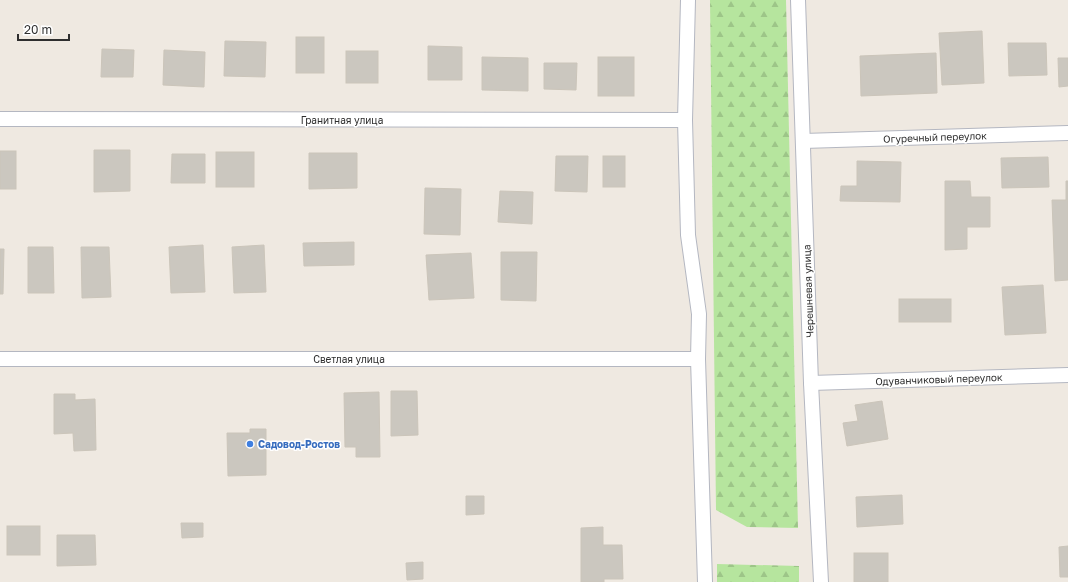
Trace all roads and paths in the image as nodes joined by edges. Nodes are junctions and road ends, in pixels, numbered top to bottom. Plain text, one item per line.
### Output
1 (688, 0) edge
2 (798, 0) edge
3 (0, 119) edge
4 (685, 120) junction
5 (1068, 132) edge
6 (803, 141) junction
7 (0, 359) edge
8 (698, 359) junction
9 (1068, 375) edge
10 (811, 383) junction
11 (705, 582) edge
12 (821, 582) edge

1 - 4 street
2 - 6 street, Черешневая улица
3 - 4 street, Гранитная улица
4 - 8 street
5 - 6 street, Огуречный переулок
6 - 10 street, Черешневая улица
7 - 8 street, Светлая улица
8 - 11 street
9 - 10 street, Одуванчиковый переулок
10 - 12 street, Черешневая улица

